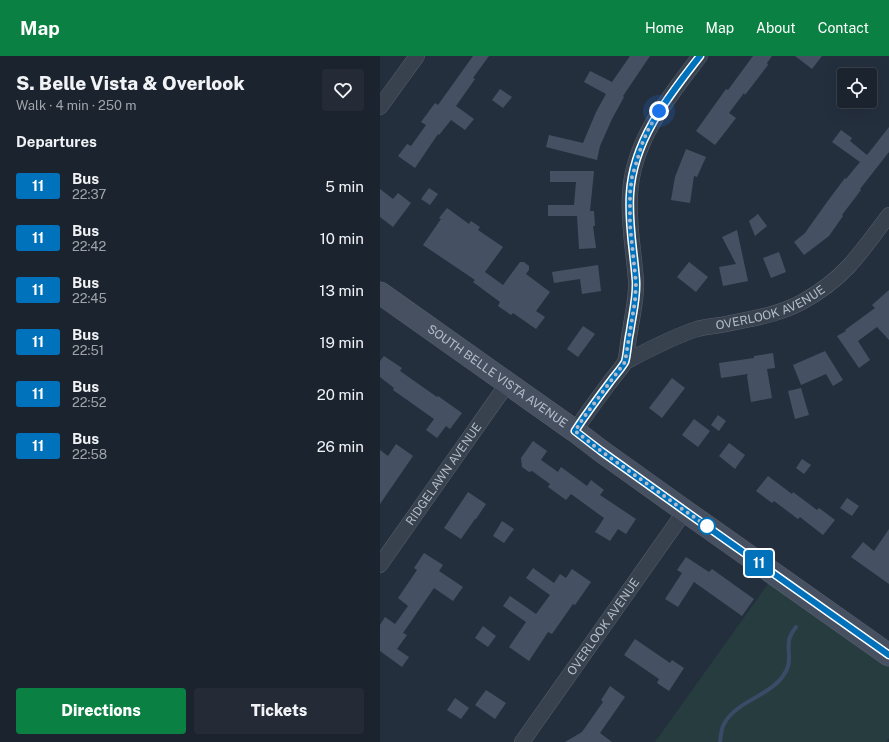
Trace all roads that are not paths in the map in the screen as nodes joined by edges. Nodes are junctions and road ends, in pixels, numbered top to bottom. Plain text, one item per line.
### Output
1 (417, 56) edge
2 (700, 56) edge
3 (380, 107) edge
4 (889, 215) edge
5 (380, 293) edge
6 (625, 362) junction
7 (508, 384) junction
8 (575, 431) junction
9 (685, 511) junction
10 (380, 565) edge
11 (889, 655) edge
12 (522, 742) edge

1 - 3 street
2 - 6 street
4 - 6 street, OVERLOOK AVENUE
5 - 7 street, SOUTH BELLE VISTA AVENUE
6 - 8 street
7 - 8 street, SOUTH BELLE VISTA AVENUE
7 - 10 street, RIDGELAWN AVENUE
8 - 9 street, SOUTH BELLE VISTA AVENUE
9 - 11 street, SOUTH BELLE VISTA AVENUE
9 - 12 street, OVERLOOK AVENUE

